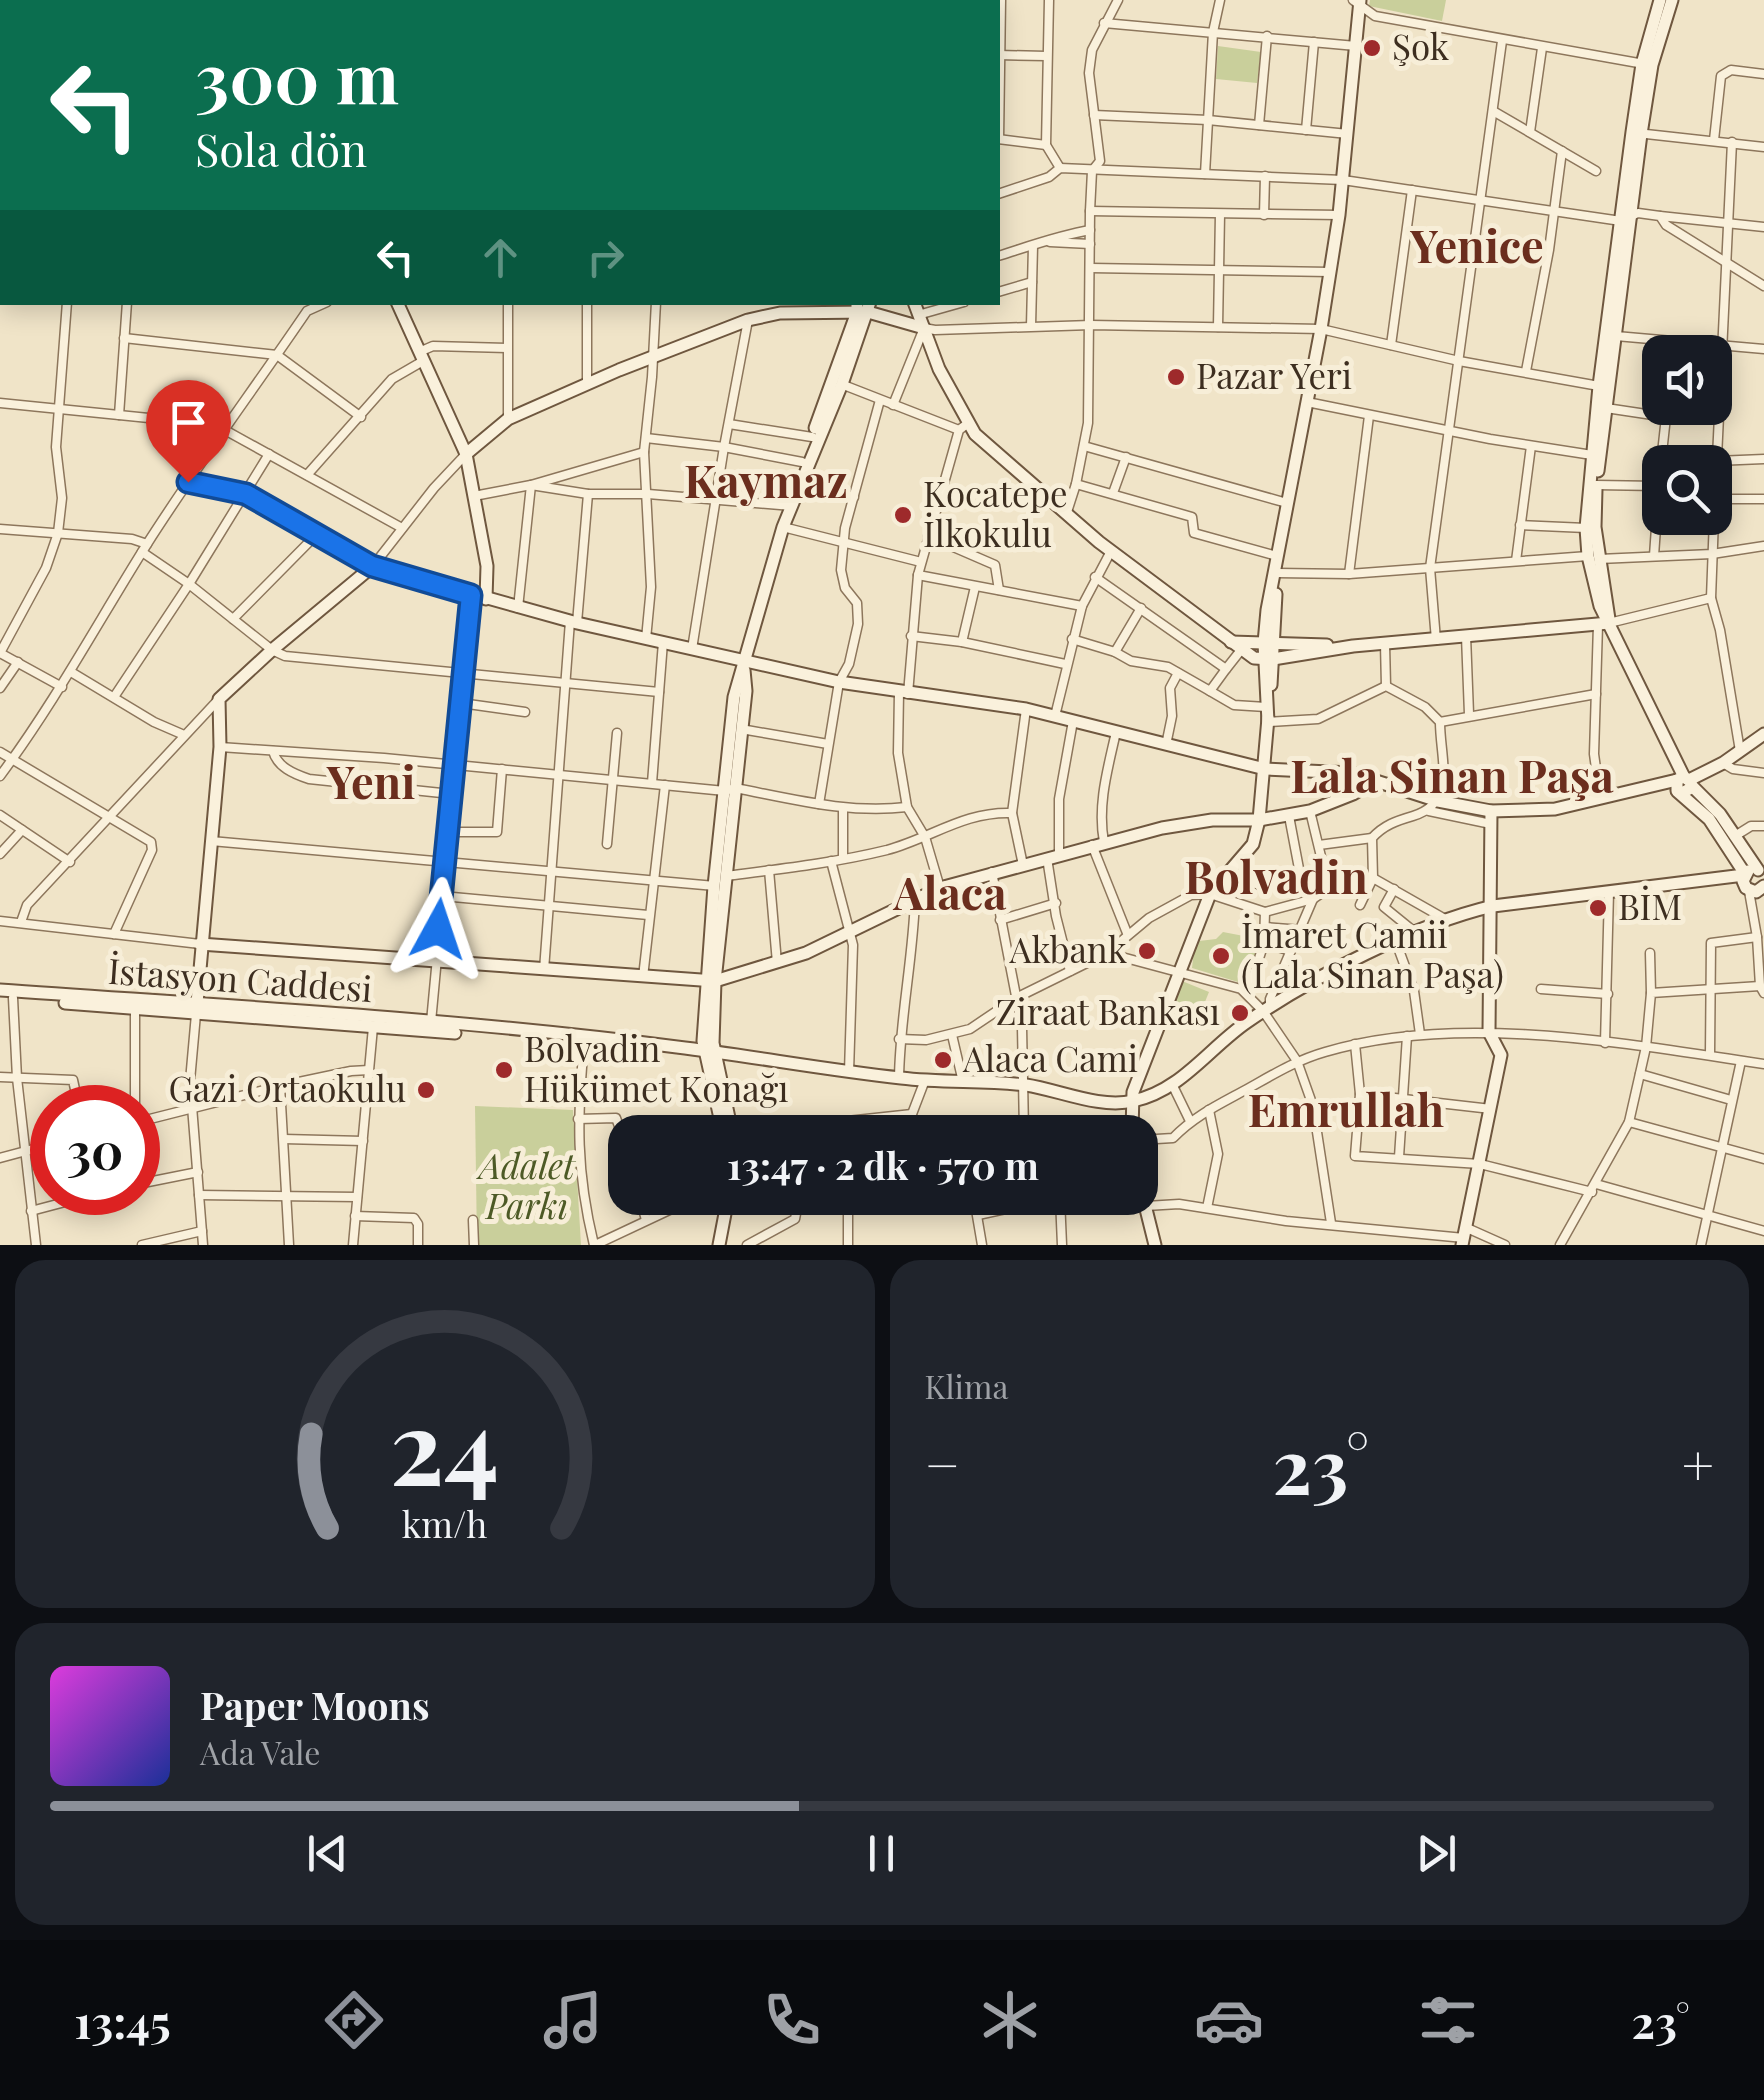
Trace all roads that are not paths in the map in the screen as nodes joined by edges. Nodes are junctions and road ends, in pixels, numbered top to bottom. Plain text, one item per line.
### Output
1 (1049, 0) edge
2 (1118, 0) edge
3 (1220, 0) edge
4 (1660, 0) edge
5 (1672, 0) edge
6 (1358, 1) edge
7 (1104, 23) junction
8 (1212, 32) junction
9 (1267, 36) junction
10 (1502, 41) junction
11 (1314, 42) junction
12 (1356, 46) junction
13 (1542, 48) junction
14 (1000, 55) edge
15 (1046, 56) junction
16 (1647, 64) junction
17 (1764, 74) edge
18 (1493, 111) junction
19 (1094, 115) junction
20 (1208, 120) junction
21 (1259, 125) junction
22 (1306, 130) junction
23 (1530, 132) junction
24 (1636, 133) junction
25 (1348, 134) junction
26 (1000, 139) edge
27 (1714, 140) junction
28 (1732, 142) junction
29 (1046, 145) junction
30 (1764, 146) edge
31 (1562, 151) junction
32 (1060, 168) junction
33 (1092, 171) junction
34 (1596, 171) dead end
35 (1205, 174) junction
36 (1266, 176) junction
37 (1343, 180) junction
38 (1412, 190) junction
39 (1000, 193) edge
40 (1482, 201) junction
41 (1090, 210) junction
42 (1554, 212) junction
43 (1220, 214) junction
44 (1264, 215) junction
45 (1339, 215) junction
46 (1660, 216) junction
47 (1625, 218) junction
48 (1728, 223) junction
49 (1764, 226) edge
50 (1090, 230) junction
51 (1050, 242) junction
52 (1090, 244) junction
53 (1032, 246) junction
54 (1000, 252) edge
55 (1726, 264) junction
56 (1091, 268) junction
57 (1218, 270) junction
58 (1330, 272) junction
59 (1032, 282) junction
60 (1764, 286) edge
61 (1000, 291) edge
62 (67, 305) edge
63 (128, 305) edge
64 (301, 305) edge
65 (320, 305) edge
66 (398, 305) edge
67 (508, 305) edge
68 (588, 305) edge
69 (656, 305) edge
70 (954, 305) edge
71 (863, 307) edge
72 (307, 311) junction
73 (919, 315) edge
74 (748, 320) junction
75 (1090, 325) junction
76 (1031, 326) junction
77 (1218, 327) junction
78 (1321, 329) junction
79 (1722, 335) edge
80 (1616, 336) junction
81 (124, 338) junction
82 (1642, 338) edge
83 (1390, 345) junction
84 (1732, 345) edge
85 (507, 348) junction
86 (1764, 350) edge
87 (277, 355) junction
88 (422, 357) junction
89 (652, 358) junction
90 (1458, 361) junction
91 (1526, 371) junction
92 (837, 382) junction
93 (586, 384) junction
94 (1599, 386) junction
95 (880, 400) junction
96 (1307, 402) junction
97 (0, 403) edge
98 (893, 405) junction
99 (1606, 408) junction
100 (58, 409) junction
101 (1642, 410) edge
102 (118, 415) junction
103 (1369, 416) junction
104 (360, 417) junction
105 (508, 419) junction
106 (728, 424) junction
107 (963, 427) junction
108 (222, 428) junction
109 (1448, 431) junction
110 (646, 438) junction
111 (812, 438) junction
112 (1084, 446) junction
113 (1530, 446) junction
114 (724, 447) junction
115 (644, 452) junction
116 (269, 454) junction
117 (466, 454) junction
118 (1592, 454) junction
119 (1126, 456) junction
120 (1764, 459) edge
121 (1732, 460) edge
122 (802, 462) junction
123 (307, 476) junction
124 (188, 482) junction
125 (801, 483) junction
126 (1076, 484) junction
127 (1596, 485) junction
128 (531, 486) junction
129 (1642, 486) edge
130 (1113, 493) junction
131 (246, 494) junction
132 (588, 494) junction
133 (648, 494) junction
134 (474, 496) junction
135 (854, 497) junction
136 (716, 499) junction
137 (1732, 500) edge
138 (1764, 500) edge
139 (1288, 503) junction
140 (789, 506) junction
141 (1066, 512) junction
142 (1520, 525) junction
143 (783, 526) junction
144 (402, 528) junction
145 (1586, 528) junction
146 (0, 529) edge
147 (318, 532) junction
148 (58, 533) junction
149 (1655, 535) edge
150 (1713, 535) edge
151 (928, 536) junction
152 (843, 542) junction
153 (1764, 546) edge
154 (144, 548) junction
155 (1111, 551) junction
156 (1712, 554) junction
157 (1277, 556) junction
158 (1654, 556) junction
159 (1593, 558) junction
160 (1516, 561) junction
161 (921, 562) junction
162 (372, 566) junction
163 (1430, 568) junction
164 (1277, 574) junction
165 (1348, 574) junction
166 (918, 576) junction
167 (1095, 577) junction
168 (189, 584) junction
169 (975, 587) junction
170 (998, 590) junction
171 (471, 595) junction
172 (1711, 598) junction
173 (486, 600) junction
174 (1082, 606) junction
175 (518, 608) junction
176 (1141, 608) junction
177 (233, 619) junction
178 (573, 622) junction
179 (1604, 624) junction
180 (912, 636) junction
181 (1466, 636) junction
182 (646, 639) junction
183 (1072, 639) junction
184 (1436, 640) junction
185 (662, 642) junction
186 (962, 642) junction
187 (1269, 643) junction
188 (1385, 644) junction
189 (1236, 646) junction
190 (1353, 646) junction
191 (692, 649) junction
192 (272, 650) junction
193 (1114, 652) junction
194 (0, 653) edge
195 (1268, 659) junction
196 (743, 661) junction
197 (18, 662) junction
198 (1065, 664) junction
199 (1226, 669) junction
200 (71, 672) junction
201 (463, 672) junction
202 (1178, 674) junction
203 (564, 681) junction
204 (838, 682) junction
205 (1386, 686) junction
206 (62, 687) junction
207 (0, 688) edge
208 (1210, 691) junction
209 (659, 692) junction
210 (903, 693) junction
211 (1596, 694) junction
212 (114, 697) junction
213 (219, 699) junction
214 (461, 703) junction
215 (1266, 707) junction
216 (1026, 709) junction
217 (525, 712) dead end
218 (1470, 714) junction
219 (1055, 716) junction
220 (1074, 721) junction
221 (1268, 722) junction
222 (1440, 722) junction
223 (741, 730) junction
224 (1116, 732) junction
225 (617, 733) dead end
226 (1764, 734) edge
227 (184, 736) junction
228 (828, 744) junction
229 (1166, 745) junction
230 (220, 747) junction
231 (272, 751) junction
232 (1740, 751) junction
233 (0, 752) edge
234 (1673, 758) junction
235 (12, 760) junction
236 (1723, 763) junction
237 (453, 765) junction
238 (502, 769) junction
239 (1265, 770) junction
240 (1764, 773) edge
241 (559, 774) junction
242 (0, 776) edge
243 (613, 779) junction
244 (652, 782) junction
245 (1373, 782) junction
246 (1680, 783) junction
247 (665, 785) junction
248 (730, 790) junction
249 (451, 794) junction
250 (1600, 797) junction
251 (819, 804) junction
252 (1433, 806) junction
253 (907, 807) junction
254 (843, 810) junction
255 (1310, 811) junction
256 (1012, 814) junction
257 (0, 815) edge
258 (1289, 816) junction
259 (111, 818) junction
260 (1491, 818) junction
261 (1259, 820) junction
262 (1764, 826) edge
263 (22, 830) junction
264 (447, 832) junction
265 (1735, 836) junction
266 (925, 837) junction
267 (1372, 838) junction
268 (211, 840) junction
269 (1098, 843) junction
270 (607, 844) dead end
271 (1319, 844) junction
272 (0, 854) edge
273 (1053, 857) junction
274 (842, 858) junction
275 (831, 861) junction
276 (70, 862) junction
277 (444, 862) junction
278 (1022, 864) junction
279 (1324, 868) junction
280 (769, 870) junction
281 (553, 872) junction
282 (992, 872) junction
283 (1228, 873) junction
284 (1300, 874) junction
285 (1373, 878) junction
286 (653, 880) junction
287 (1756, 882) edge
288 (722, 883) junction
289 (1332, 884) junction
290 (940, 888) junction
291 (1394, 889) junction
292 (1609, 892) junction
293 (1210, 894) junction
294 (442, 896) junction
295 (915, 897) junction
296 (1312, 899) junction
297 (1056, 902) junction
298 (549, 905) junction
299 (1360, 905) dead end
300 (1493, 906) junction
301 (1264, 912) junction
302 (648, 915) junction
303 (1446, 919) junction
304 (0, 920) edge
305 (1000, 920) junction
306 (21, 922) junction
307 (1265, 927) junction
308 (850, 929) junction
309 (1302, 930) junction
310 (1127, 933) junction
311 (1416, 933) junction
312 (114, 934) junction
313 (1757, 937) junction
314 (1396, 942) junction
315 (1264, 943) junction
316 (200, 944) junction
317 (1292, 951) junction
318 (1107, 954) junction
319 (1650, 954) dead end
320 (435, 962) junction
321 (777, 963) junction
322 (544, 970) junction
323 (1070, 971) junction
324 (1181, 974) junction
325 (642, 977) junction
326 (710, 981) junction
327 (1541, 989) dead end
328 (1710, 990) junction
329 (1762, 990) edge
330 (1248, 992) junction
331 (1650, 993) junction
332 (1608, 994) junction
333 (4, 995) edge
334 (1016, 998) junction
335 (135, 1009) junction
336 (196, 1009) junction
337 (1266, 1009) junction
338 (373, 1027) junction
339 (431, 1027) junction
340 (1489, 1032) junction
341 (1420, 1034) junction
342 (1506, 1034) junction
343 (952, 1035) junction
344 (1407, 1036) junction
345 (900, 1039) junction
346 (1606, 1043) junction
347 (584, 1044) junction
348 (1354, 1044) junction
349 (1646, 1046) junction
350 (708, 1053) junction
351 (1710, 1054) junction
352 (1501, 1055) junction
353 (1297, 1061) junction
354 (1741, 1061) junction
355 (1764, 1064) edge
356 (369, 1070) junction
357 (849, 1072) junction
358 (1640, 1074) junction
359 (0, 1077) edge
360 (17, 1078) junction
361 (899, 1078) junction
362 (925, 1080) junction
363 (964, 1082) junction
364 (74, 1085) edge
365 (135, 1085) edge
366 (1024, 1085) junction
367 (280, 1086) junction
368 (1173, 1086) junction
369 (1360, 1094) junction
370 (1403, 1097) junction
371 (1731, 1100) junction
372 (1132, 1102) junction
373 (191, 1108) junction
374 (1208, 1110) junction
375 (1490, 1110) junction
376 (912, 1114) joint
377 (719, 1115) edge
378 (727, 1115) edge
379 (904, 1115) edge
380 (1024, 1115) edge
381 (1132, 1115) edge
382 (608, 1118) edge
383 (160, 1119) edge
384 (578, 1119) junction
385 (1190, 1121) junction
386 (1629, 1122) junction
387 (284, 1139) junction
388 (1158, 1139) edge
389 (363, 1141) junction
390 (1720, 1147) junction
391 (30, 1151) edge
392 (25, 1152) junction
393 (1399, 1157) junction
394 (0, 1158) edge
395 (1764, 1158) edge
396 (1480, 1164) junction
397 (198, 1172) junction
398 (160, 1179) edge
399 (1594, 1188) junction
400 (200, 1195) junction
401 (287, 1195) junction
402 (357, 1196) junction
403 (30, 1202) edge
404 (1158, 1204) edge
405 (1207, 1208) junction
406 (1707, 1214) junction
407 (31, 1215) edge
408 (645, 1215) edge
409 (657, 1215) edge
410 (724, 1215) edge
411 (795, 1215) edge
412 (848, 1215) edge
413 (978, 1215) edge
414 (1060, 1215) edge
415 (1148, 1215) edge
416 (355, 1216) junction
417 (473, 1220) dead end
418 (646, 1220) junction
419 (1330, 1223) junction
420 (202, 1231) junction
421 (1764, 1231) edge
422 (1464, 1237) edge
423 (36, 1245) edge
424 (142, 1245) edge
425 (203, 1245) edge
426 (289, 1245) edge
427 (353, 1245) edge
428 (418, 1245) edge
429 (474, 1245) edge
430 (595, 1245) edge
431 (719, 1245) edge
432 (747, 1245) edge
433 (848, 1245) edge
434 (982, 1245) edge
435 (1062, 1245) edge
436 (1156, 1245) edge
437 (1503, 1245) edge
438 (1560, 1245) edge
439 (1702, 1245) edge

1 - 15 street
2 - 7 street
3 - 8 street
4 - 16 street
5 - 16 street
6 - 10 street
6 - 12 street
7 - 8 street
7 - 19 street
8 - 9 street
8 - 20 street
9 - 11 street
9 - 21 street
10 - 13 street
10 - 18 street
11 - 12 street
11 - 22 street
12 - 25 street
13 - 16 street
13 - 23 street
14 - 15 street
15 - 29 street
16 - 24 street
17 - 27 street
18 - 23 street
18 - 40 street
19 - 20 street
19 - 33 street
20 - 21 street
20 - 35 street
21 - 22 street
22 - 25 street
23 - 31 street
24 - 27 street
24 - 47 street
25 - 37 street
26 - 29 street
27 - 28 street
28 - 30 street
28 - 48 street
29 - 32 street
31 - 34 street
31 - 42 street
32 - 33 street
32 - 39 street
33 - 35 street
33 - 41 street
35 - 36 street
36 - 37 street
36 - 44 street
37 - 38 street
37 - 45 street
38 - 40 street
38 - 83 street
40 - 42 street
40 - 90 street
41 - 43 street
41 - 50 street
42 - 47 street
42 - 91 street
43 - 44 street
43 - 57 street
44 - 45 street
45 - 58 street
46 - 47 street
46 - 48 street
46 - 55 street
47 - 80 street
47 - 94 street
48 - 49 street
48 - 55 street
50 - 51 street
50 - 52 street
51 - 52 street
51 - 53 street
52 - 56 street
53 - 54 street
53 - 59 street
55 - 60 street
55 - 79 street
56 - 57 street
56 - 75 street
57 - 58 street
57 - 77 street
58 - 78 street
59 - 61 street
59 - 76 street
62 - 100 street
63 - 81 street
64 - 72 street
65 - 72 street
66 - 88 street
67 - 85 street
68 - 93 street
69 - 89 street
70 - 73 street
71 - 73 street
71 - 74 street
71 - 92 street
72 - 87 street
73 - 76 street
73 - 98 street
73 - 107 street
74 - 89 street
74 - 106 street
75 - 76 street
75 - 77 street
75 - 112 street
77 - 78 street
78 - 83 street
78 - 96 street
80 - 82 street
80 - 99 street
81 - 87 street
81 - 102 street
83 - 90 street
84 - 86 street
85 - 88 street
85 - 105 street
87 - 104 street
87 - 108 street
88 - 104 street
88 - 117 street
89 - 93 street
89 - 110 street
90 - 91 street
90 - 109 street
91 - 94 street
92 - 95 street
92 - 111 street
92 - 125 street
93 - 105 street
94 - 118 street
95 - 98 street
95 - 135 street
96 - 103 street
96 - 139 street
97 - 100 street
98 - 107 street
99 - 101 street
99 - 127 street
100 - 102 street
100 - 148 street
102 - 108 street
103 - 109 street
103 - 165 street
104 - 123 street
105 - 117 street
106 - 111 street
106 - 114 street
107 - 141 street
107 - 151 street
108 - 116 street
108 - 124 street
109 - 113 street
109 - 163 street
110 - 114 street
110 - 115 street
111 - 122 street
112 - 119 street
112 - 126 street
113 - 118 street
113 - 142 street
114 - 122 street
114 - 136 street
115 - 128 street
115 - 133 street
116 - 123 street
116 - 131 street
117 - 134 street
117 - 144 street
118 - 145 street
119 - 130 street
119 - 139 street
120 - 121 street
122 - 140 street
123 - 144 street
124 - 131 street
124 - 154 street
125 - 135 street
125 - 140 street
126 - 130 street
126 - 141 street
127 - 129 street
127 - 159 street
128 - 132 street
128 - 134 street
128 - 175 street
130 - 157 street
131 - 147 street
131 - 168 street
132 - 133 street
132 - 178 street
133 - 136 street
133 - 182 street
134 - 173 street
135 - 152 street
136 - 140 street
136 - 191 street
137 - 138 street
139 - 157 street
140 - 143 street
141 - 155 street
142 - 145 street
142 - 160 street
143 - 152 street
143 - 196 street
144 - 162 street
145 - 159 street
146 - 148 street
147 - 162 street
147 - 177 street
148 - 154 street
148 - 194 street
149 - 158 street
150 - 156 street
151 - 161 street
151 - 170 street
152 - 161 street
152 - 204 street
153 - 156 street
154 - 168 street
154 - 200 street
155 - 167 street
155 - 189 street
156 - 158 street
156 - 172 street
157 - 164 street
157 - 187 street
158 - 159 street
159 - 160 street
159 - 179 street
160 - 163 street
161 - 166 street
162 - 171 street
162 - 192 street
163 - 165 street
163 - 184 street
164 - 165 street
164 - 187 street
166 - 169 street
166 - 180 street
167 - 174 street
167 - 176 street
168 - 177 street
168 - 212 street
169 - 170 street
169 - 186 street
170 - 174 street
171 - 173 street
171 - 201 street
172 - 179 street
172 - 232 street
173 - 175 street
174 - 183 street
175 - 178 street
176 - 193 street
176 - 199 street
177 - 192 street
178 - 182 street
178 - 203 street
179 - 181 street
179 - 211 street
179 - 234 street
180 - 186 street
180 - 210 street
181 - 184 street
181 - 218 street
182 - 185 street
183 - 193 street
183 - 198 street
184 - 188 street
185 - 191 street
185 - 209 street
186 - 198 street
187 - 189 street
187 - 190 street
187 - 195 street
188 - 190 street
188 - 205 street
189 - 195 street
189 - 199 street
190 - 195 street
191 - 196 street
192 - 201 street
192 - 213 street
193 - 202 street
194 - 197 street
195 - 215 street
195 - 221 street
196 - 204 street
196 - 223 street
196 - 248 street
197 - 206 street
197 - 207 street
198 - 219 street
199 - 208 street
200 - 206 street
200 - 212 street
201 - 203 street
201 - 214 street
202 - 208 street
202 - 229 street
203 - 209 street
203 - 241 street
204 - 210 street
204 - 228 street
205 - 221 street
205 - 222 street
206 - 235 street
208 - 215 street
209 - 244 street
210 - 216 street
210 - 253 street
211 - 218 street
211 - 250 street
212 - 227 street
213 - 227 street
213 - 230 street
214 - 217 street
214 - 237 street
215 - 221 street
216 - 219 street
216 - 256 street
218 - 222 street
219 - 220 street
220 - 224 street
220 - 273 street
221 - 239 street
222 - 252 street
223 - 228 street
223 - 248 street
224 - 229 street
224 - 269 street
225 - 243 street
226 - 232 street
227 - 259 street
228 - 251 street
229 - 239 street
230 - 231 street
230 - 268 street
231 - 237 street
231 - 249 street
232 - 236 street
233 - 235 street
234 - 246 street
234 - 246 street
235 - 242 street
235 - 259 street
236 - 240 street
236 - 246 street
237 - 238 street
237 - 249 street
238 - 241 street
238 - 264 street
239 - 245 street
239 - 261 street
241 - 243 street
241 - 281 street
243 - 244 street
243 - 270 street
244 - 247 street
245 - 252 street
245 - 255 street
246 - 250 street
246 - 265 street
246 - 287 street
247 - 248 street
247 - 286 street
248 - 251 street
248 - 288 street
249 - 264 street
250 - 260 street
251 - 254 street
252 - 260 street
252 - 267 street
253 - 254 street
253 - 266 street
254 - 274 street
255 - 258 street
255 - 271 street
256 - 266 street
256 - 278 street
257 - 263 street
258 - 261 street
258 - 284 street
259 - 276 street
259 - 312 street
260 - 300 street
261 - 269 street
261 - 283 street
262 - 265 street
263 - 272 street
263 - 276 street
264 - 277 street
265 - 287 street
266 - 274 street
266 - 290 street
267 - 271 street
267 - 285 street
268 - 277 street
268 - 316 street
269 - 273 street
269 - 310 street
271 - 279 street
273 - 278 street
273 - 297 street
274 - 275 street
275 - 280 street
275 - 308 street
276 - 306 street
277 - 281 street
277 - 294 street
278 - 282 street
279 - 284 street
279 - 289 street
280 - 288 street
280 - 321 street
281 - 286 street
281 - 298 street
282 - 290 street
282 - 305 street
283 - 284 street
283 - 293 street
285 - 289 street
285 - 291 street
285 - 299 street
286 - 288 street
286 - 302 street
287 - 292 street
287 - 313 street
288 - 326 street
289 - 296 street
290 - 295 street
291 - 303 street
291 - 311 street
292 - 300 street
292 - 332 street
293 - 301 street
293 - 310 street
293 - 324 street
294 - 298 street
294 - 320 street
295 - 308 street
295 - 345 street
296 - 301 street
296 - 309 street
297 - 305 street
297 - 323 street
298 - 302 street
298 - 322 street
300 - 303 street
300 - 340 street
301 - 307 street
302 - 325 street
303 - 311 street
304 - 306 street
305 - 334 street
306 - 312 street
307 - 309 street
307 - 315 street
308 - 321 street
308 - 357 street
309 - 317 street
310 - 318 street
311 - 314 street
312 - 316 street
313 - 328 street
313 - 329 street
314 - 337 street
314 - 341 street
315 - 317 street
315 - 330 street
316 - 320 street
316 - 336 street
317 - 337 street
318 - 323 street
318 - 324 street
319 - 331 street
320 - 322 street
320 - 339 street
321 - 326 street
322 - 325 street
323 - 334 street
324 - 330 street
324 - 372 street
325 - 326 street
326 - 350 street
327 - 332 street
328 - 329 street
328 - 331 street
328 - 351 street
330 - 337 street
331 - 349 street
332 - 346 street
333 - 335 street
333 - 336 street, İstasyon Caddesi
333 - 360 street
334 - 343 street
334 - 366 street
335 - 336 street
335 - 365 street
336 - 338 street
336 - 339 street, İstasyon Caddesi
336 - 373 street
337 - 353 street
337 - 368 street
338 - 339 street
338 - 356 street
339 - 347 street
339 - 350 street, İstasyon Caddesi
340 - 341 street
340 - 342 street
340 - 352 street
341 - 344 street
342 - 346 street
342 - 352 street
343 - 345 street
343 - 363 street
344 - 348 street
344 - 370 street
345 - 361 street
346 - 349 street
347 - 350 street
347 - 384 street
348 - 353 street
348 - 369 street
349 - 351 street
349 - 358 street
350 - 357 street, İstasyon Caddesi
350 - 377 street
350 - 378 street
351 - 354 street
352 - 375 street
353 - 374 street
353 - 419 street
354 - 355 street
354 - 371 street
356 - 367 street
356 - 389 street
357 - 361 street, İstasyon Caddesi
358 - 371 street
358 - 386 street
359 - 360 street
360 - 364 street
360 - 392 street
361 - 362 street, İstasyon Caddesi
362 - 363 street, İstasyon Caddesi
362 - 376 street
363 - 366 street, İstasyon Caddesi
366 - 372 street, İstasyon Caddesi
366 - 380 street
367 - 373 street
367 - 387 street
368 - 372 street
368 - 385 street
369 - 370 street
369 - 393 street
370 - 375 street
370 - 393 street
371 - 390 street
372 - 381 street
373 - 383 street
373 - 397 street
374 - 385 street
374 - 405 street
375 - 396 street
376 - 379 street
382 - 384 street
384 - 430 street
385 - 388 street
386 - 390 street
386 - 399 street
387 - 389 street
387 - 401 street
389 - 402 street
390 - 395 street
390 - 406 street
391 - 392 street
392 - 394 street
392 - 403 street
393 - 396 street
396 - 399 street
396 - 422 street
397 - 398 street
397 - 400 street
399 - 406 street
399 - 438 street
400 - 401 street
400 - 420 street
401 - 402 street
401 - 426 street
402 - 416 street
404 - 405 street
405 - 419 street
406 - 421 street
406 - 439 street
407 - 423 street
408 - 418 street
409 - 418 street
410 - 431 street
411 - 432 street
412 - 433 street
413 - 434 street
414 - 435 street
415 - 436 street
416 - 427 street
416 - 428 street
417 - 429 street
418 - 430 street
419 - 422 street
420 - 424 street
420 - 425 street
422 - 437 street

